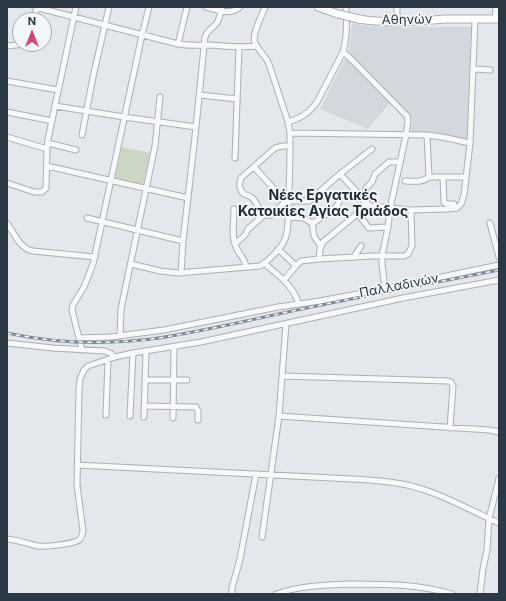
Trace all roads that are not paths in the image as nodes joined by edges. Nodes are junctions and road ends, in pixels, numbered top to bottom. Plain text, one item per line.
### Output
1 (36, 7) edge
2 (76, 7) edge
3 (109, 7) edge
4 (149, 7) edge
5 (188, 7) edge
6 (206, 7) edge
7 (240, 7) edge
8 (265, 7) edge
9 (318, 7) edge
10 (346, 7) edge
11 (397, 7) edge
12 (496, 7) edge
13 (221, 9) edge
14 (74, 17) junction
15 (475, 19) junction
16 (497, 19) edge
17 (396, 21) junction
18 (105, 25) junction
19 (142, 35) junction
20 (178, 44) junction
21 (204, 45) junction
22 (257, 46) junction
23 (239, 47) junction
24 (342, 52) junction
25 (474, 69) junction
26 (490, 70) dead end
27 (7, 81) edge
28 (58, 90) junction
29 (200, 95) junction
30 (160, 97) dead end
31 (237, 99) junction
32 (55, 106) junction
33 (86, 111) junction
34 (7, 112) edge
35 (124, 117) junction
36 (52, 121) junction
37 (157, 122) junction
38 (288, 122) junction
39 (196, 127) junction
40 (290, 133) junction
41 (82, 135) dead end
42 (406, 135) junction
43 (428, 135) junction
44 (7, 137) edge
45 (48, 143) junction
46 (470, 143) junction
47 (290, 146) junction
48 (47, 149) junction
49 (372, 149) dead end
50 (76, 150) dead end
51 (235, 158) dead end
52 (400, 162) junction
53 (47, 166) junction
54 (254, 167) junction
55 (340, 174) junction
56 (429, 177) junction
57 (443, 177) junction
58 (466, 177) junction
59 (110, 180) junction
60 (405, 181) dead end
61 (7, 183) edge
62 (146, 188) junction
63 (336, 197) dead end
64 (188, 198) junction
65 (287, 201) junction
66 (365, 201) junction
67 (454, 204) dead end
68 (234, 208) dead end
69 (390, 208) junction
70 (411, 210) junction
71 (358, 214) junction
72 (264, 215) junction
73 (288, 217) junction
74 (87, 218) dead end
75 (102, 221) junction
76 (312, 222) junction
77 (7, 223) edge
78 (490, 223) dead end
79 (388, 227) junction
80 (138, 230) junction
81 (183, 241) junction
82 (235, 244) junction
83 (361, 246) dead end
84 (320, 247) junction
85 (278, 250) junction
86 (382, 256) junction
87 (94, 257) junction
88 (354, 257) junction
89 (499, 257) edge
90 (319, 259) junction
91 (130, 264) junction
92 (264, 264) junction
93 (499, 265) edge
94 (296, 266) junction
95 (246, 267) junction
96 (181, 273) junction
97 (284, 280) junction
98 (499, 280) edge
99 (385, 289) junction
100 (299, 304) junction
101 (286, 324) junction
102 (120, 336) junction
103 (79, 338) junction
104 (7, 343) edge
105 (174, 347) junction
106 (82, 350) junction
107 (146, 351) junction
108 (133, 353) junction
109 (115, 357) junction
110 (108, 359) junction
111 (282, 376) junction
112 (145, 380) junction
113 (174, 380) junction
114 (187, 380) dead end
115 (144, 406) junction
116 (173, 406) junction
117 (106, 415) dead end
118 (130, 416) dead end
119 (279, 416) junction
120 (144, 417) dead end
121 (173, 418) dead end
122 (198, 420) dead end
123 (450, 428) junction
124 (499, 432) edge
125 (78, 465) junction
126 (256, 474) junction
127 (270, 475) junction
128 (499, 478) edge
129 (489, 519) junction
130 (499, 523) edge
131 (262, 537) dead end
132 (7, 539) edge
133 (232, 594) edge
134 (276, 594) edge
135 (452, 594) edge
136 (480, 594) edge

1 - 14 street
2 - 14 street
3 - 18 street
4 - 19 street
5 - 20 street
6 - 13 street
7 - 13 street
8 - 22 street
9 - 17 main road, Αθηνών, bridge
10 - 24 street
11 - 17 street
12 - 16 street
13 - 21 street
14 - 18 street
14 - 28 street
15 - 16 main road, Αθηνών
15 - 17 main road, Αθηνών
15 - 25 street
18 - 19 street
18 - 33 street
19 - 20 street
19 - 35 street
20 - 21 street
21 - 23 street
21 - 29 street
22 - 23 street
22 - 38 street
23 - 31 street
24 - 38 street
24 - 42 street
25 - 26 street
25 - 46 street
27 - 28 street
28 - 32 street
29 - 31 street
29 - 39 street
30 - 37 street
31 - 51 street
32 - 33 street
32 - 36 street
33 - 35 street
33 - 41 street
34 - 36 street
35 - 37 street
35 - 59 street
36 - 45 street
37 - 39 street
37 - 62 street
38 - 40 street
39 - 64 street
40 - 42 street
40 - 47 street
42 - 43 street
42 - 52 street
43 - 46 street
43 - 56 street
44 - 48 street
45 - 48 street
45 - 50 street
46 - 58 street
47 - 54 street
47 - 65 street
48 - 53 street
49 - 55 street
52 - 66 street
52 - 69 street
53 - 59 street
53 - 61 street
54 - 65 street
54 - 72 street
55 - 65 street
55 - 66 street
56 - 57 street
56 - 60 street
57 - 58 street
57 - 67 street
58 - 70 street
59 - 62 street
59 - 75 street
62 - 64 street
62 - 80 street
63 - 76 street
64 - 81 street
65 - 72 street
65 - 73 street
66 - 69 street
66 - 71 street
68 - 82 street
69 - 70 street
69 - 79 street
70 - 86 street
71 - 79 street
71 - 84 street
72 - 82 street
73 - 76 street
73 - 85 street
74 - 75 street
75 - 80 street
75 - 87 street
76 - 84 street
77 - 87 street
78 - 89 street
79 - 86 street
80 - 81 street
80 - 91 street
81 - 96 street
82 - 95 street
83 - 88 street
84 - 90 street
85 - 92 street
85 - 94 street
86 - 88 street
86 - 99 street
87 - 103 street
88 - 90 street
90 - 94 street
91 - 96 street
91 - 102 street
92 - 95 street
92 - 97 street
93 - 99 street, Παλλαδινών
94 - 97 street
95 - 96 street
97 - 100 street
98 - 101 street
99 - 100 street, Παλλαδινών
100 - 102 street, Παλλαδινών
101 - 105 street
101 - 111 street
102 - 103 street, Παλλαδινών
103 - 106 street
104 - 106 street
105 - 107 street
105 - 113 street
106 - 109 street
107 - 108 street
107 - 112 street
108 - 109 street
108 - 118 street
109 - 110 street
110 - 117 street
110 - 125 street
111 - 119 street
111 - 123 street
112 - 113 street
112 - 115 street
113 - 114 street
113 - 116 street
115 - 116 street
115 - 120 street
116 - 121 street
116 - 122 street
119 - 123 street
119 - 127 street
123 - 124 street
125 - 126 street
125 - 132 street
126 - 127 street
126 - 133 street
127 - 129 street
127 - 131 street
128 - 129 street
129 - 130 street
129 - 136 street
134 - 135 street

